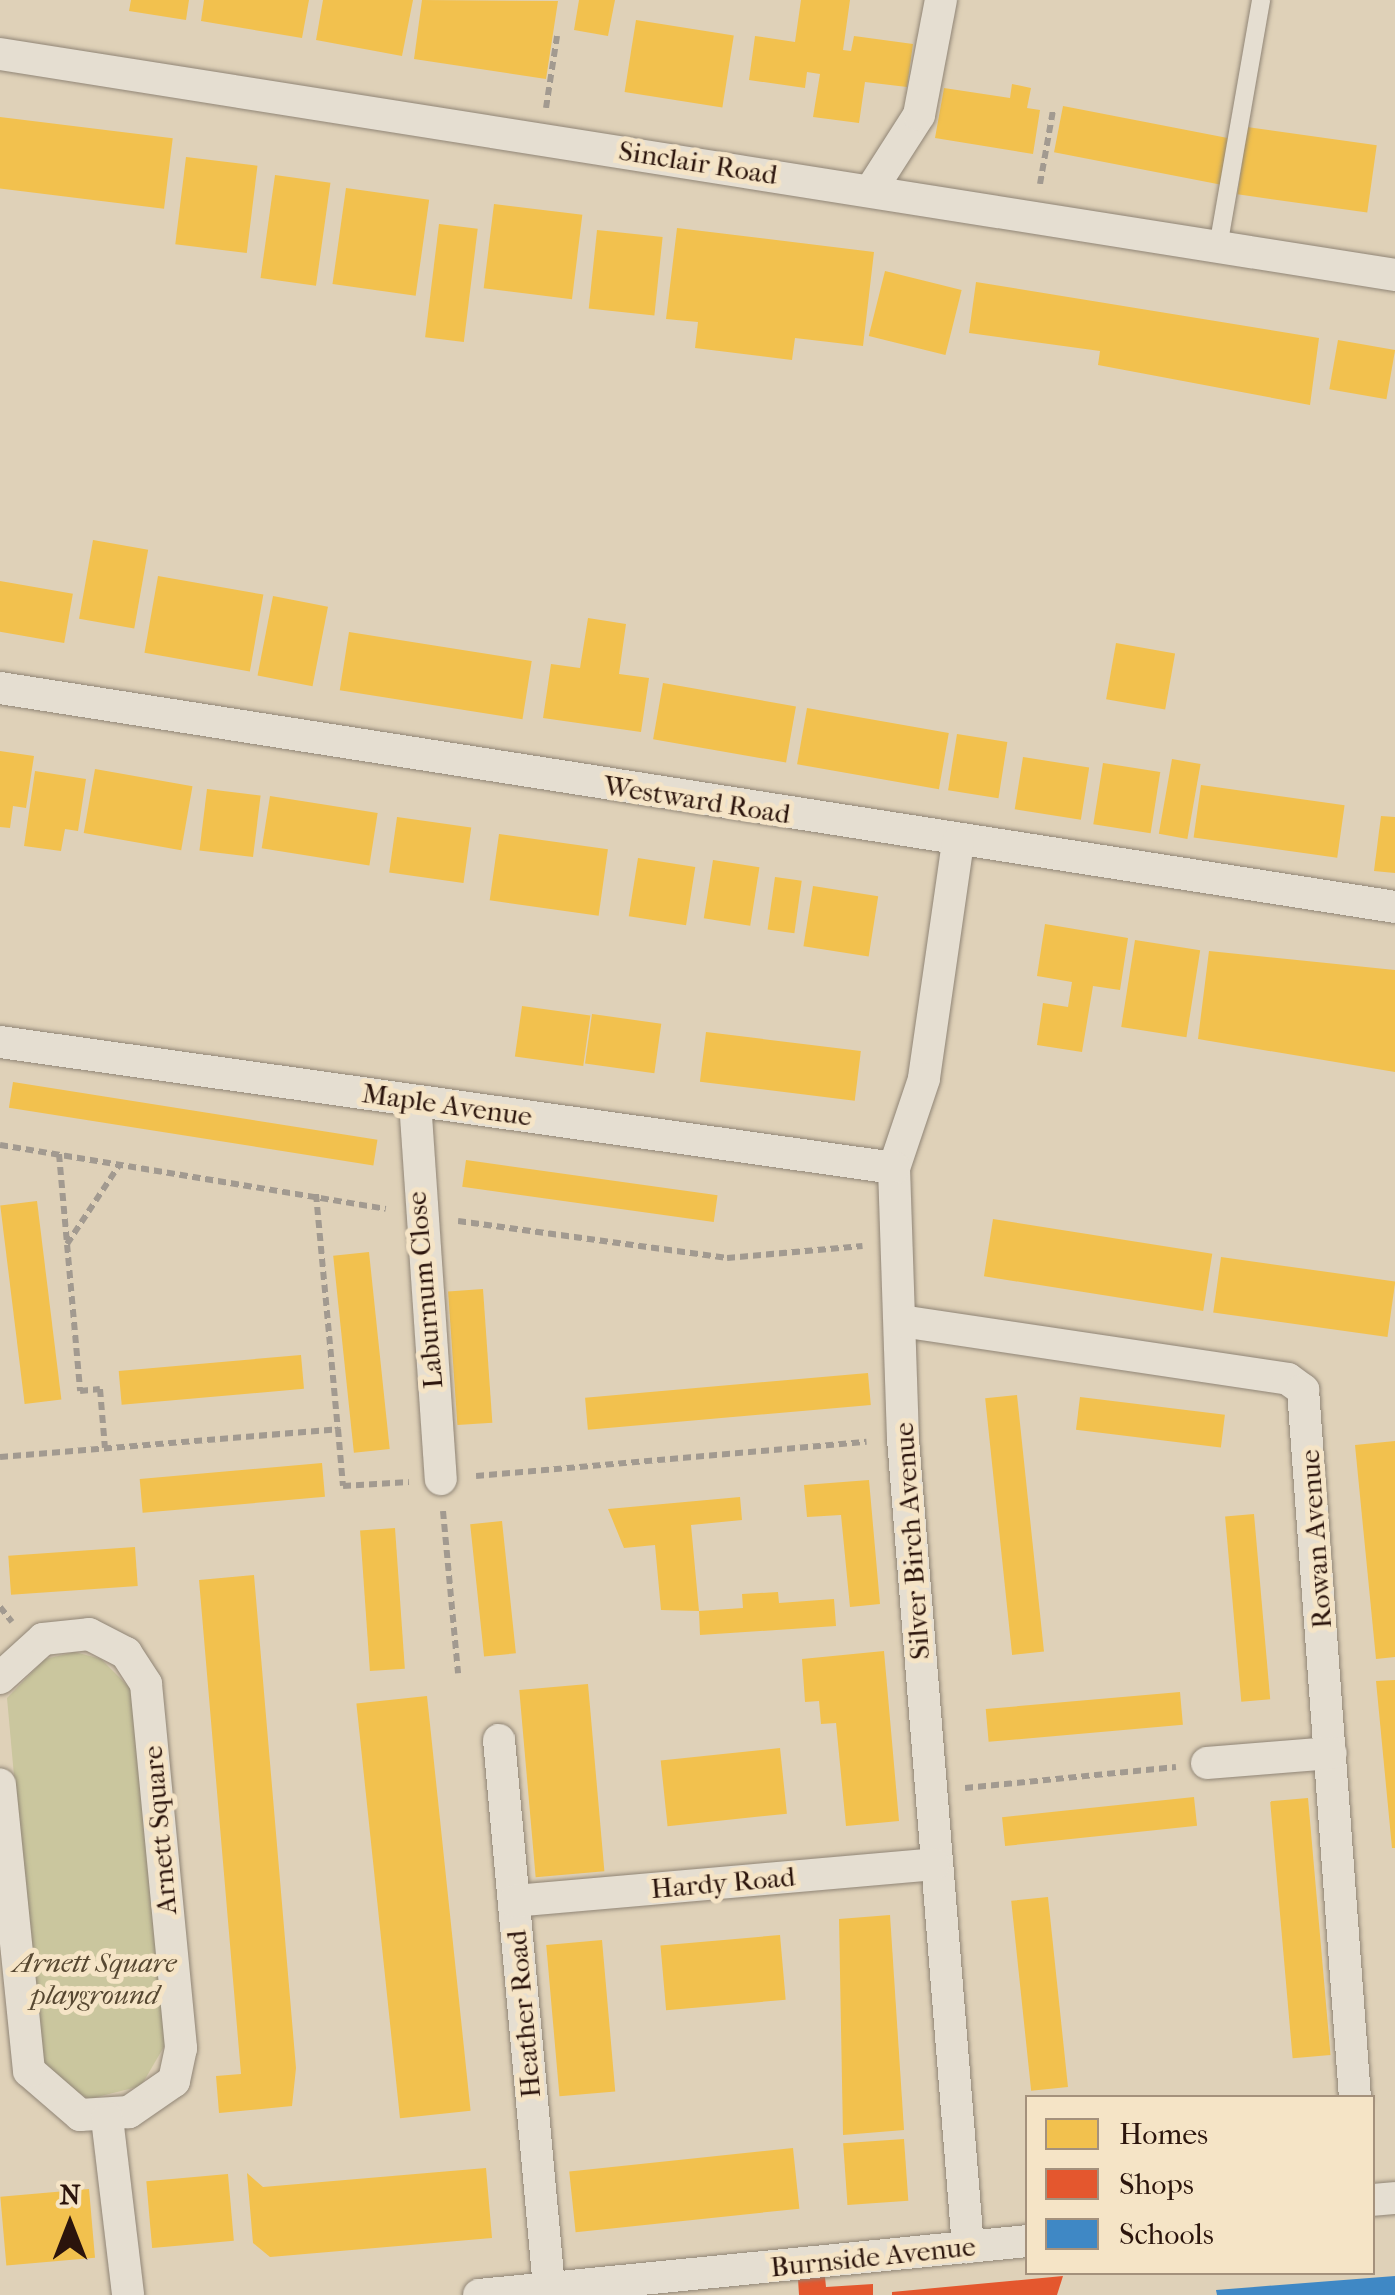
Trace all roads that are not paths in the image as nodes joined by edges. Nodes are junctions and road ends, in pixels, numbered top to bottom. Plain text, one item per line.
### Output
1 (942, 0) edge
2 (1261, 0) edge
3 (0, 54) edge
4 (872, 190) junction
5 (1218, 247) junction
6 (1395, 275) edge
7 (0, 688) edge
8 (958, 842) junction
9 (1395, 907) edge
10 (0, 1042) edge
11 (415, 1101) junction
12 (894, 1168) junction
13 (901, 1321) junction
14 (440, 1480) road end
15 (0, 1678) edge
16 (499, 1740) dead end
17 (1331, 1753) junction
18 (1207, 1764) road end
19 (0, 1784) edge
20 (933, 1864) junction
21 (514, 1901) junction
22 (1355, 2095) edge
23 (106, 2118) junction
24 (1025, 2240) edge
25 (968, 2246) junction
26 (751, 2282) edge
27 (549, 2287) junction
28 (128, 2295) edge
29 (479, 2295) edge

1 - 4 street
2 - 5 lane
3 - 4 street, Sinclair Road
4 - 5 street, Sinclair Road
5 - 6 street, Sinclair Road
7 - 8 street, Westward Road
8 - 9 street, Westward Road
8 - 12 street, Silver Birch Avenue
10 - 11 street, Maple Avenue
11 - 12 street, Maple Avenue
11 - 14 street, Laburnum Close
12 - 13 street, Silver Birch Avenue
13 - 17 street, Rowan Avenue
13 - 20 street, Silver Birch Avenue
15 - 23 street, Arnett Square
16 - 21 street, Heather Road
17 - 18 street
17 - 22 street, Rowan Avenue
19 - 23 street
20 - 21 street, Hardy Road
20 - 25 street, Silver Birch Avenue
21 - 27 street, Heather Road
23 - 28 street
24 - 25 street, Burnside Avenue
25 - 26 street, Burnside Avenue
26 - 27 street, Burnside Avenue
27 - 29 street, Burnside Avenue

